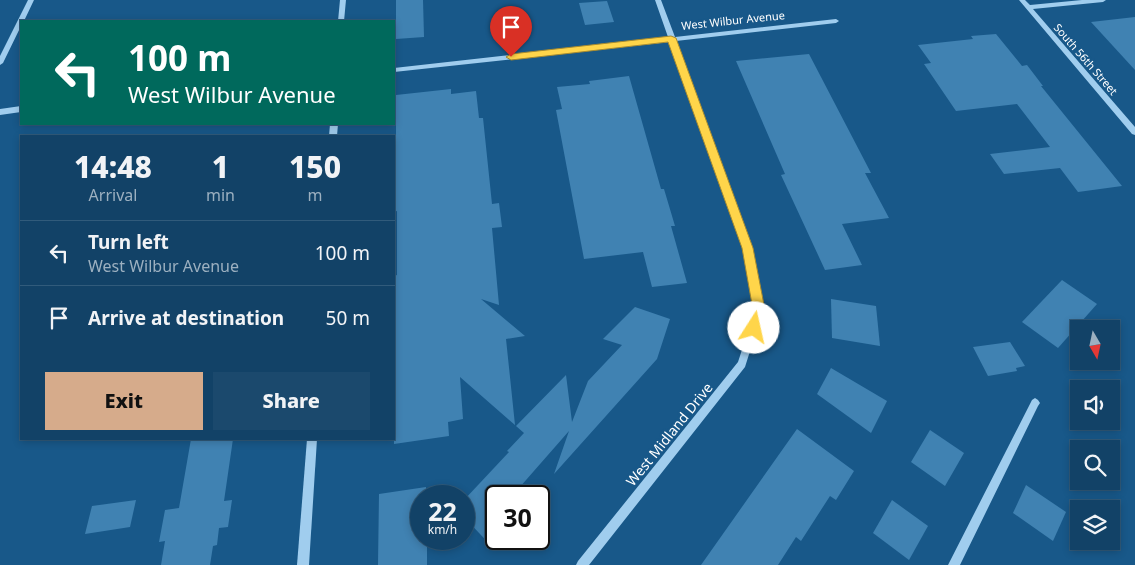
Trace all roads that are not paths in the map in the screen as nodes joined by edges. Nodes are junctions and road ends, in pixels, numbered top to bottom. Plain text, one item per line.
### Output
1 (31, 0) edge
2 (343, 0) edge
3 (658, 0) edge
4 (1022, 0) edge
5 (1103, 0) edge
6 (1028, 7) junction
7 (21, 20) edge
8 (341, 20) edge
9 (836, 20) dead end
10 (20, 22) edge
11 (671, 38) junction
12 (0, 63) edge
13 (395, 70) edge
14 (20, 110) edge
15 (0, 112) edge
16 (1135, 132) edge
17 (759, 310) joint
18 (1035, 403) dead end
19 (312, 440) edge
20 (303, 565) edge
21 (582, 565) edge
22 (954, 565) edge

1 - 7 street
2 - 8 street
3 - 11 street
4 - 6 street, South 56th Street
5 - 6 street
6 - 16 street, South 56th Street
9 - 11 street, West Wilbur Avenue
10 - 12 street
11 - 13 street, West Wilbur Avenue
11 - 17 street
14 - 15 street
17 - 21 street, West Midland Drive
18 - 22 street
19 - 20 street

